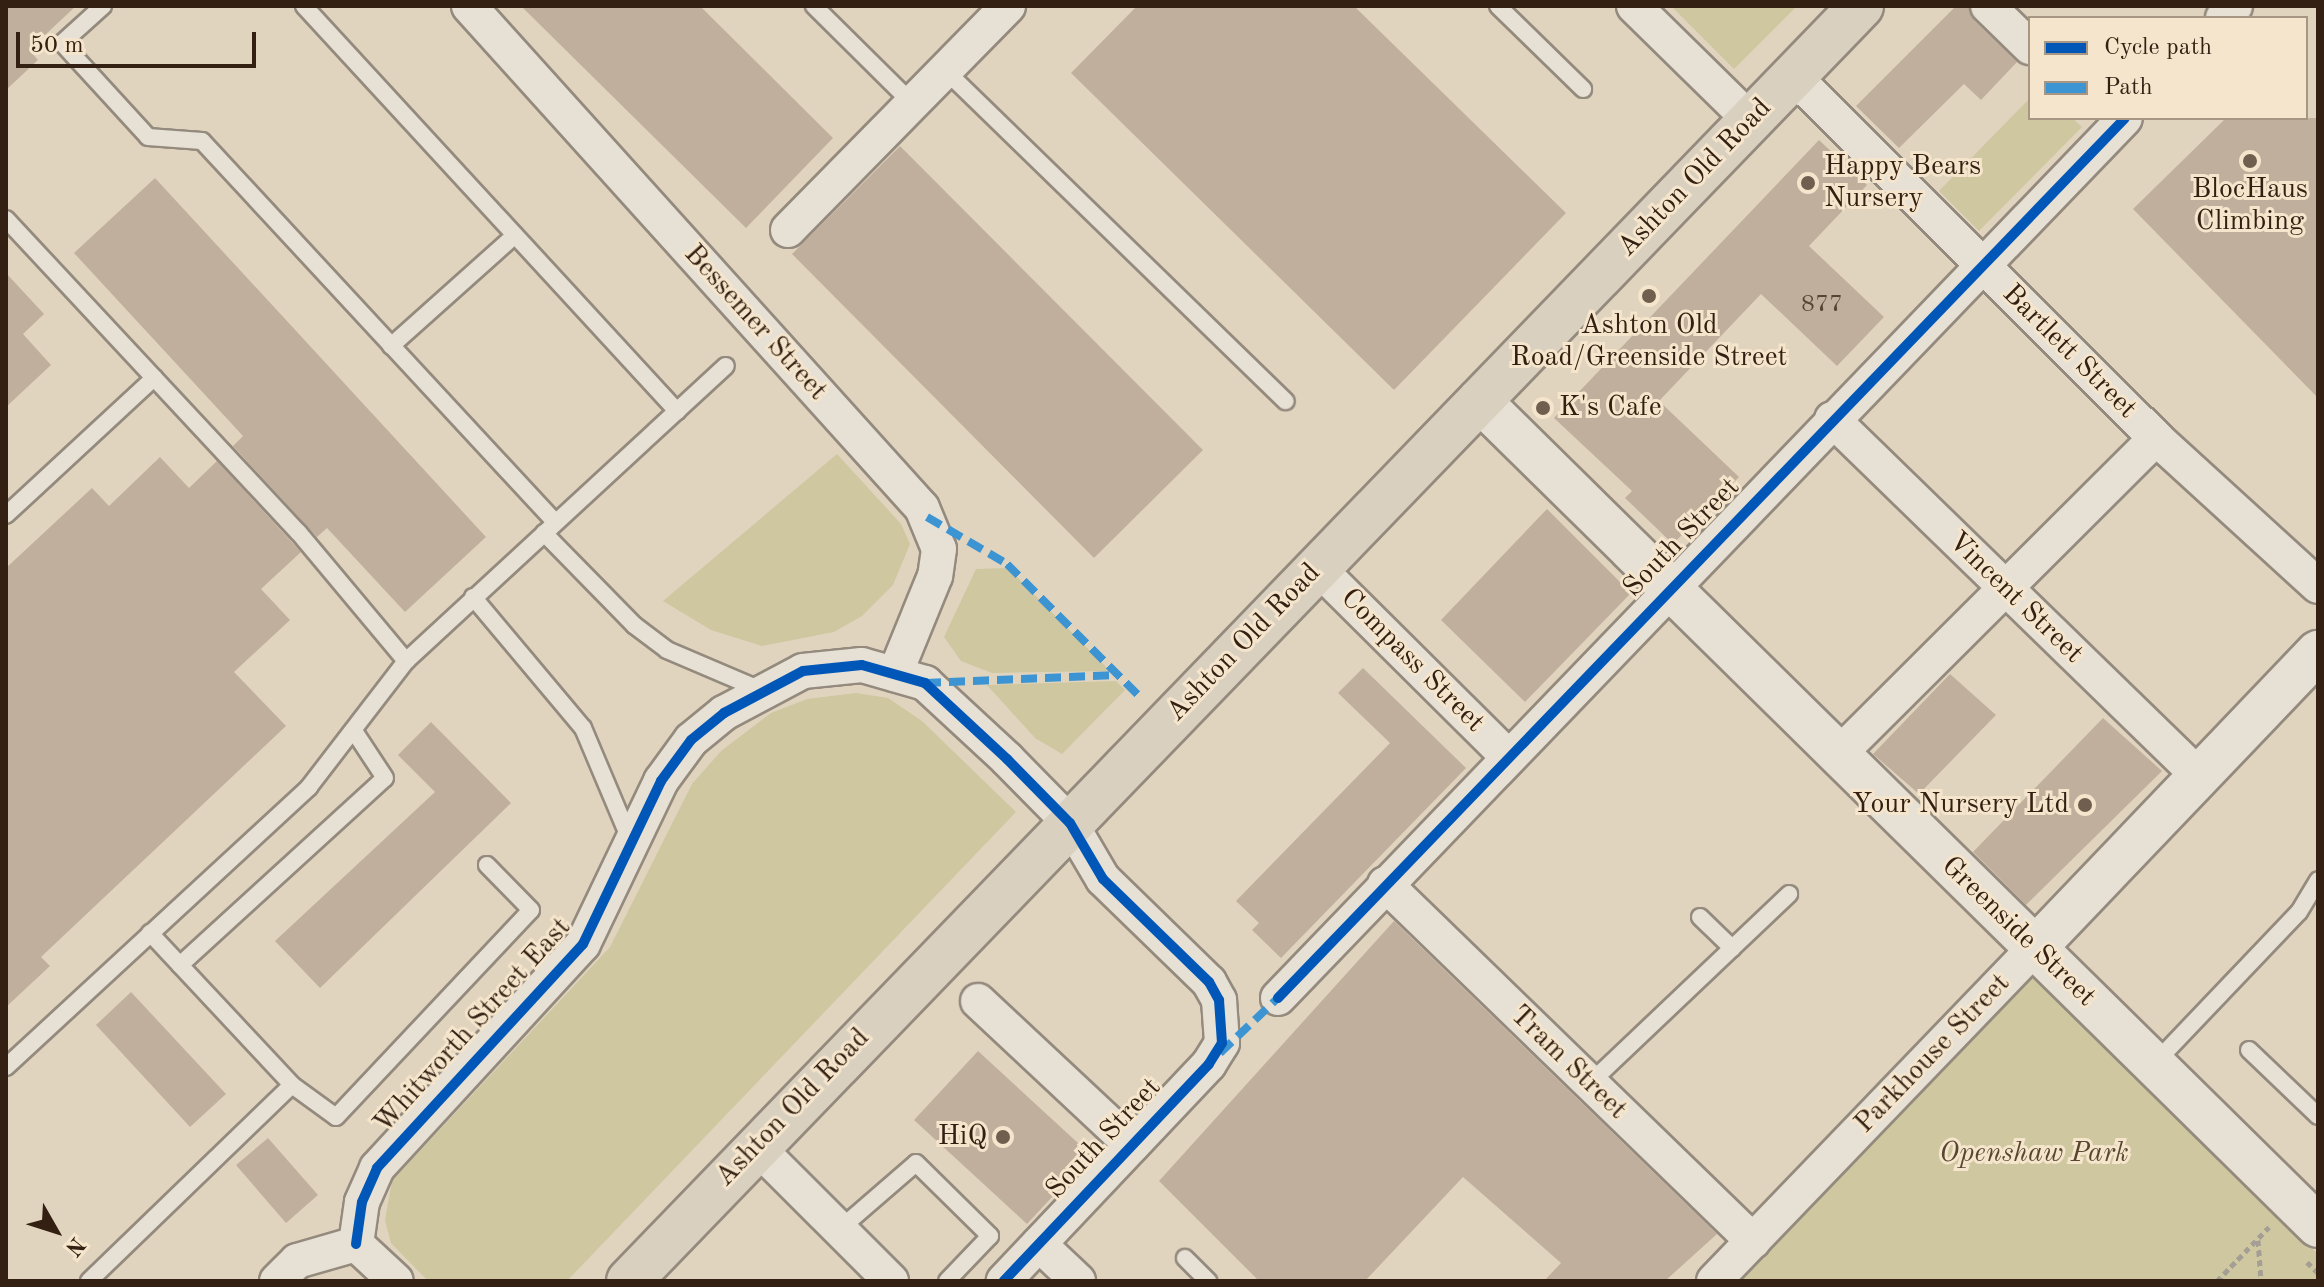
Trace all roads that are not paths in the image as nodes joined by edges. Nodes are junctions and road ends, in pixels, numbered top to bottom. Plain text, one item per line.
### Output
1 (103, 6) edge
2 (304, 6) edge
3 (469, 6) edge
4 (814, 6) edge
5 (1008, 6) edge
6 (1498, 6) edge
7 (1634, 6) edge
8 (1861, 6) edge
9 (1988, 6) edge
10 (2028, 45) edge
11 (945, 70) junction
12 (1793, 76) junction
13 (1583, 89) dead end
14 (912, 103) junction
15 (1751, 121) junction
16 (2114, 122) edge
17 (6, 219) edge
18 (788, 230) dead end
19 (515, 235) junction
20 (1983, 266) junction
21 (391, 346) junction
22 (726, 366) dead end
23 (154, 378) junction
24 (1479, 400) junction
25 (1285, 401) dead end
26 (677, 411) junction
27 (1832, 419) junction
28 (2156, 438) junction
29 (6, 515) edge
30 (549, 528) junction
31 (1317, 567) junction
32 (1668, 586) junction
33 (2318, 586) edge
34 (2005, 588) junction
35 (473, 597) junction
36 (2318, 652) edge
37 (406, 661) junction
38 (895, 674) junction
39 (761, 690) junction
40 (354, 731) junction
41 (1506, 755) junction
42 (1838, 755) junction
43 (2199, 776) junction
44 (1070, 823) junction
45 (631, 841) junction
46 (487, 865) dead end
47 (2318, 880) edge
48 (1385, 884) junction
49 (1789, 894) dead end
50 (1700, 917) dead end
51 (150, 933) junction
52 (1732, 948) junction
53 (2034, 949) junction
54 (180, 965) junction
55 (1278, 998) dead end
56 (978, 1001) dead end
57 (1224, 1022) joint
58 (2249, 1050) dead end
59 (2153, 1065) junction
60 (6, 1067) edge
61 (1589, 1084) junction
62 (292, 1085) junction
63 (2318, 1116) edge
64 (1132, 1145) junction
65 (756, 1146) junction
66 (841, 1228) junction
67 (2299, 1238) edge
68 (1753, 1241) junction
69 (356, 1244) junction
70 (1039, 1244) junction
71 (1185, 1258) dead end
72 (89, 1281) edge
73 (277, 1281) edge
74 (396, 1281) edge
75 (629, 1281) edge
76 (891, 1281) edge
77 (947, 1281) edge
78 (1004, 1281) edge
79 (1078, 1281) edge
80 (1208, 1281) edge
81 (1714, 1281) edge

1 - 21 lane
2 - 19 lane
3 - 38 street, Bessemer Street
4 - 14 lane
5 - 11 street
6 - 13 lane
7 - 15 street
8 - 12 highway, Ashton Old Road
9 - 10 street
11 - 14 street
11 - 25 lane
12 - 15 highway, Ashton Old Road
12 - 20 street, Bartlett Street
14 - 18 street
15 - 24 highway, Ashton Old Road
16 - 20 street, South Street
17 - 23 lane
19 - 21 lane
19 - 26 lane
20 - 27 street, South Street
20 - 28 street, Bartlett Street
21 - 30 lane
22 - 26 lane
23 - 29 lane
23 - 37 lane
24 - 31 highway, Ashton Old Road
24 - 32 street, Greenside Street
26 - 30 lane
27 - 32 street, South Street
27 - 34 street, Vincent Street
28 - 33 street, Bartlett Street
28 - 34 street
30 - 35 lane
30 - 39 lane
31 - 41 street, Compass Street
31 - 44 highway, Ashton Old Road
32 - 41 street, South Street
32 - 42 street, Greenside Street
34 - 42 street
34 - 43 street, Vincent Street
35 - 37 lane
35 - 45 lane
36 - 43 street, Parkhouse Street
37 - 40 lane
38 - 39 street, Whitworth Street East
38 - 44 street, Whitworth Street East
39 - 45 street, Whitworth Street East
40 - 51 lane
40 - 54 lane
41 - 48 street, South Street
42 - 53 street, Greenside Street
43 - 53 street, Parkhouse Street
44 - 57 street, Whitworth Street East
44 - 65 highway, Ashton Old Road
45 - 69 street, Whitworth Street East
46 - 62 lane
47 - 59 lane
48 - 55 street, South Street
48 - 61 street, Tram Street
49 - 52 lane
50 - 52 lane
51 - 54 lane
51 - 60 lane
52 - 61 lane
53 - 59 street, Greenside Street
53 - 68 street, Parkhouse Street
54 - 62 lane
56 - 64 street
57 - 64 street, South Street
58 - 63 lane
59 - 67 street, Greenside Street
61 - 68 street, Tram Street
62 - 72 lane
64 - 70 street, South Street
65 - 66 street
65 - 75 highway, Ashton Old Road
66 - 76 street
66 - 77 lane
68 - 81 street, Parkhouse Street
69 - 73 street
69 - 74 street
70 - 78 street, South Street
70 - 79 street
71 - 80 lane

